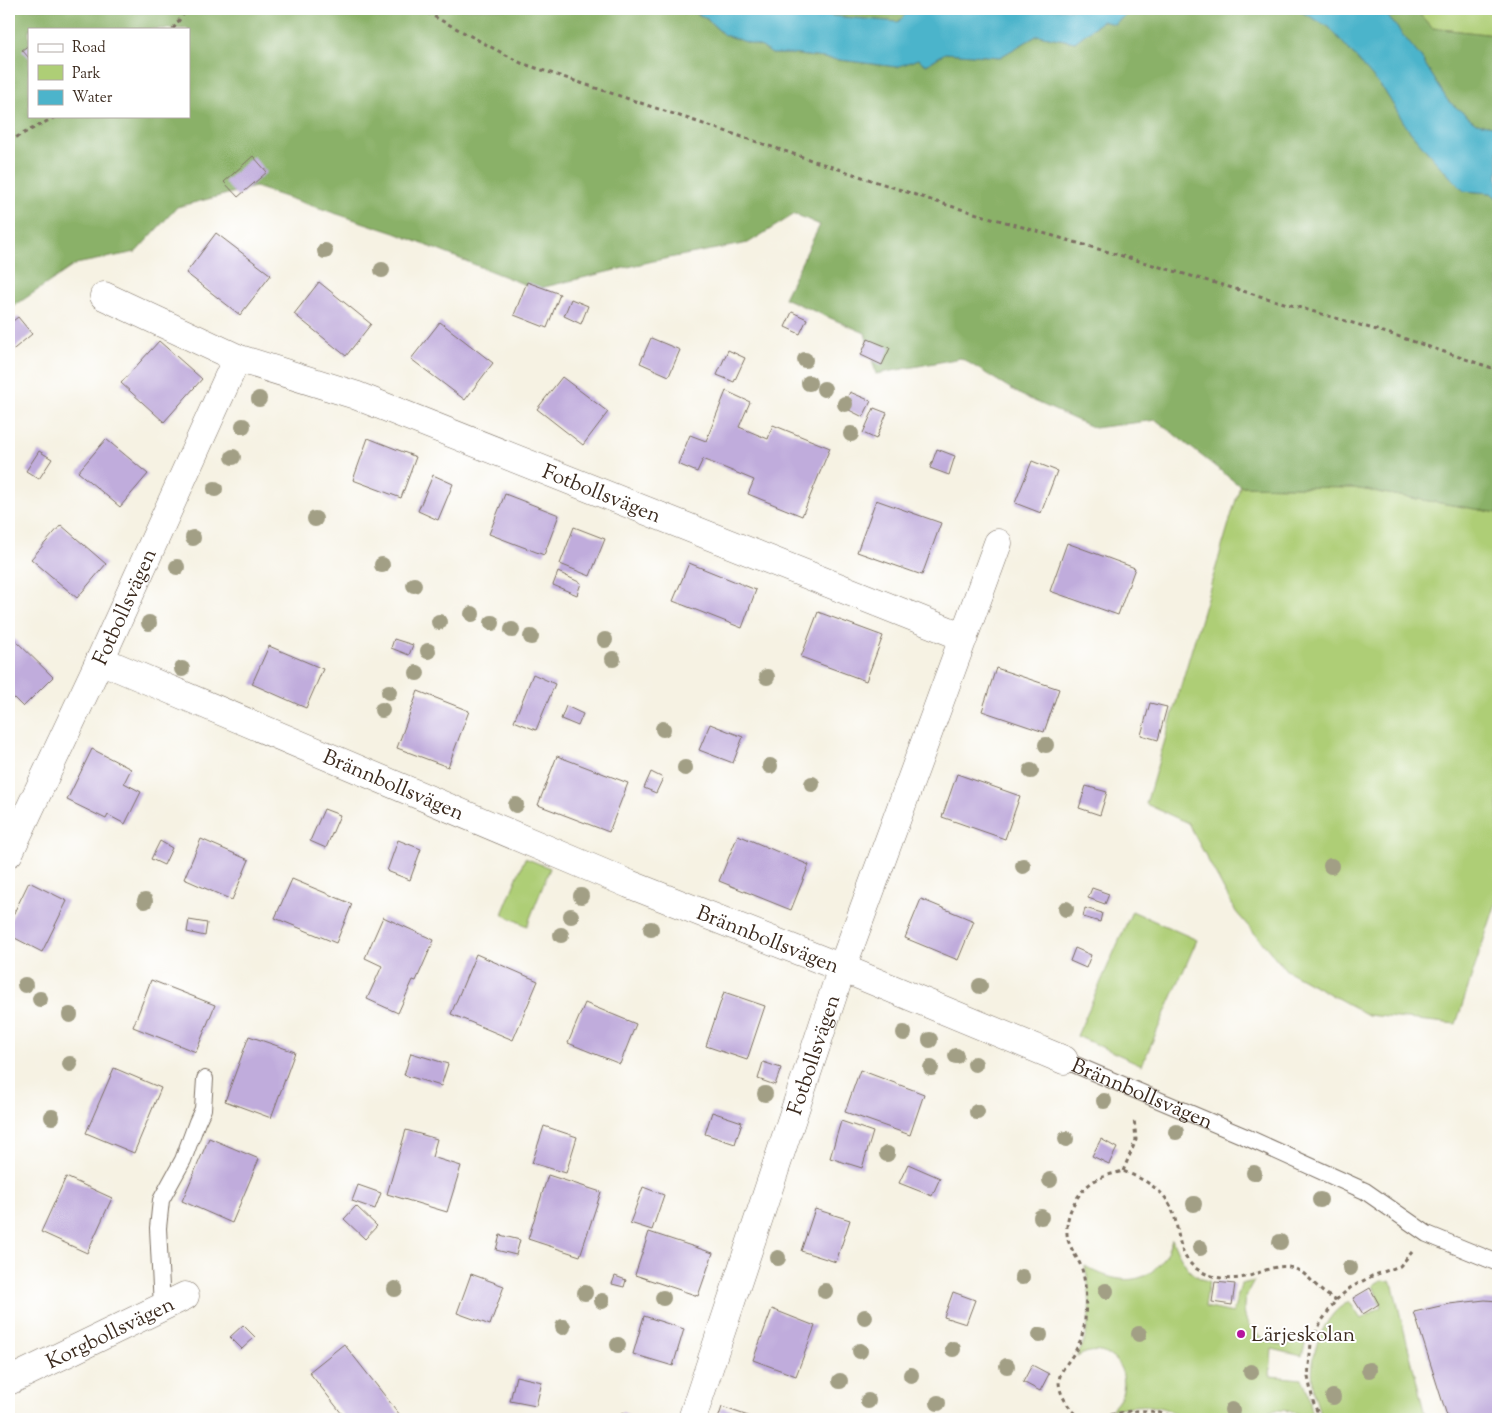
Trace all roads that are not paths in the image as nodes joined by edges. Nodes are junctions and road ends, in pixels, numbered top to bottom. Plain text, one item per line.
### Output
1 (104, 296) dead end
2 (236, 358) junction
3 (998, 543) dead end
4 (964, 637) junction
5 (100, 660) junction
6 (9, 853) edge
7 (842, 968) junction
8 (1064, 1060) joint
9 (205, 1079) dead end
10 (1498, 1263) edge
11 (173, 1302) joint
12 (9, 1381) edge
13 (692, 1419) edge

1 - 2 street, Fotbollsvägen
2 - 4 street, Fotbollsvägen
2 - 5 street, Fotbollsvägen
3 - 4 street, Fotbollsvägen
4 - 7 street, Fotbollsvägen
5 - 6 street, Fotbollsvägen
5 - 7 street, Brännbollsvägen
7 - 8 street, Brännbollsvägen
7 - 13 street, Fotbollsvägen
8 - 10 lane, Brännbollsvägen
9 - 11 lane
11 - 12 street, Korgbollsvägen

